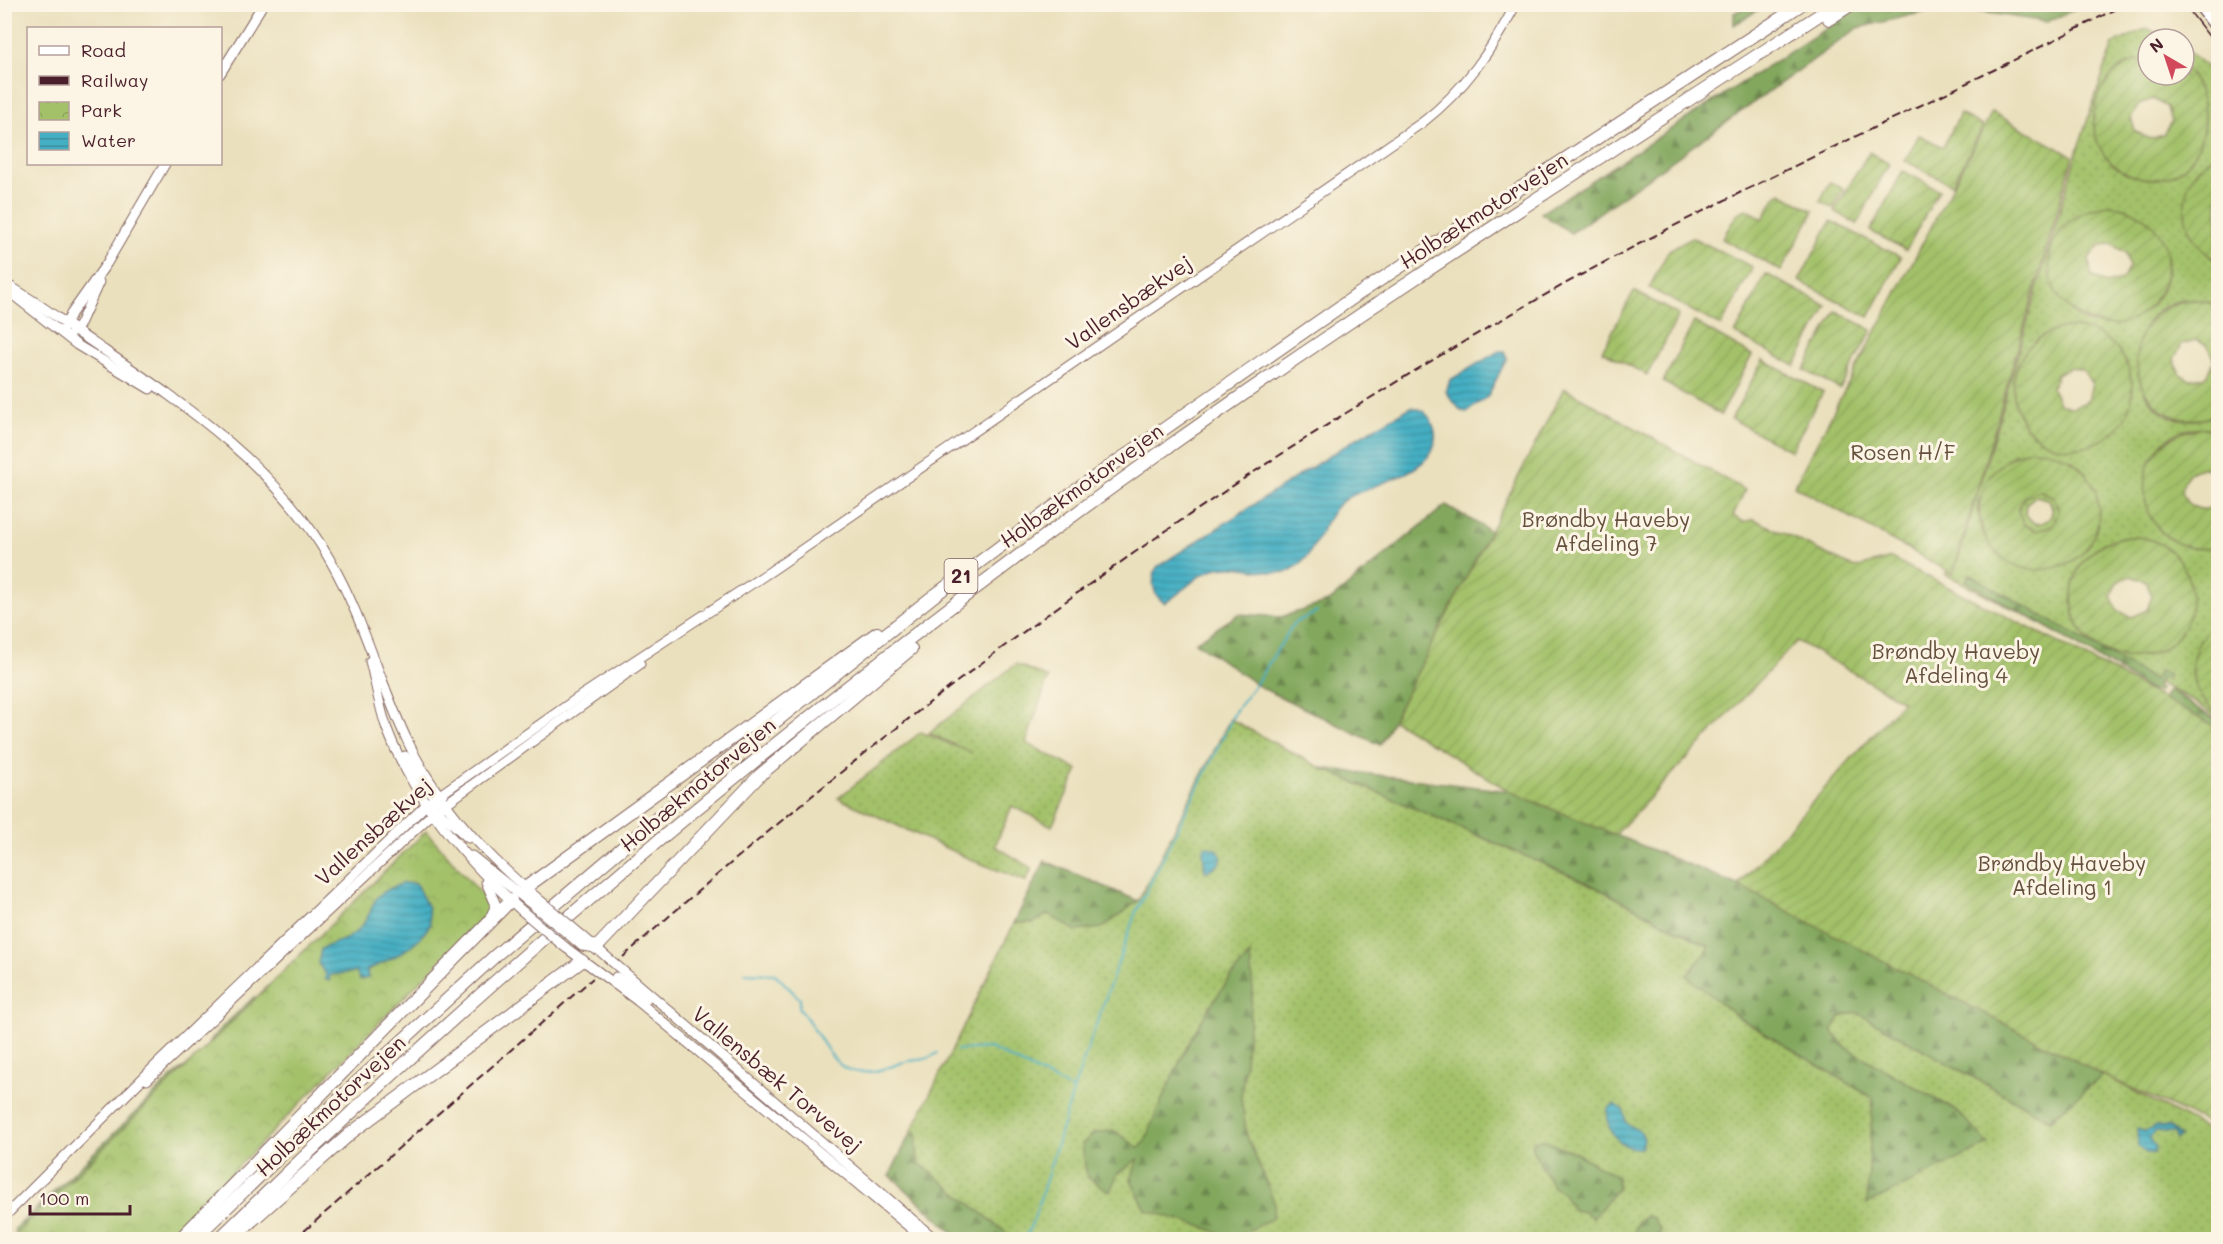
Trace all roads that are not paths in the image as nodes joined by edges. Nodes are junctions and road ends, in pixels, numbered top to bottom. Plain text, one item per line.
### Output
1 (263, 4) edge
2 (1516, 4) edge
3 (1802, 4) edge
4 (1836, 4) edge
5 (1852, 4) edge
6 (2198, 4) edge
7 (2210, 4) edge
8 (2218, 13) edge
9 (2218, 30) edge
10 (1761, 53) junction
11 (222, 71) edge
12 (164, 165) edge
13 (107, 263) junction
14 (4, 283) edge
15 (4, 288) edge
16 (65, 322) junction
17 (76, 330) junction
18 (64, 335) junction
19 (206, 424) junction
20 (994, 574) junction
21 (730, 598) junction
22 (931, 598) junction
23 (363, 630) junction
24 (433, 799) junction
25 (439, 809) junction
26 (460, 849) junction
27 (470, 861) junction
28 (518, 894) junction
29 (528, 904) junction
30 (485, 926) junction
31 (607, 936) junction
32 (572, 941) junction
33 (588, 955) junction
34 (650, 995) junction
35 (660, 1004) junction
36 (133, 1090) junction
37 (90, 1133) junction
38 (4, 1216) edge
39 (4, 1222) edge
40 (179, 1239) edge
41 (192, 1239) edge
42 (218, 1239) edge
43 (230, 1239) edge
44 (925, 1239) edge
45 (936, 1239) edge

1 - 11 street
2 - 21 street, Vallensbækvej
3 - 22 highway, Holbækmotorvejen / 21
4 - 10 highway, Holbækmotorvejen / 21
5 - 10 highway
6 - 9 main road
7 - 8 highway
10 - 20 highway, Holbækmotorvejen / 21
12 - 13 street
13 - 16 street
13 - 17 street
14 - 16 street, Vallensbæk Torvevej
15 - 18 street, Vallensbæk Torvevej
16 - 17 street, Vallensbæk Torvevej
16 - 18 street
17 - 18 street
17 - 19 street, Vallensbæk Torvevej
18 - 19 street, Vallensbæk Torvevej
19 - 23 street, Vallensbæk Torvevej
20 - 31 highway
20 - 42 highway, Holbækmotorvejen / 21
21 - 24 street, Vallensbækvej
21 - 25 street, Vallensbækvej
22 - 28 highway
22 - 41 highway, Holbækmotorvejen / 21
23 - 24 street, Vallensbæk Torvevej
23 - 24 street, Vallensbæk Torvevej
24 - 25 street, Vallensbæk Torvevej
24 - 25 street
24 - 36 street, Vallensbækvej
25 - 26 street, Vallensbæk Torvevej
25 - 28 street, Vallensbæk Torvevej
25 - 36 street, Vallensbækvej
26 - 27 street, Vallensbæk Torvevej
26 - 28 street
27 - 28 street, Vallensbæk Torvevej
27 - 30 street
28 - 29 street, Vallensbæk Torvevej
28 - 29 street, Vallensbæk Torvevej
28 - 30 highway
29 - 32 street, Vallensbæk Torvevej, bridge
29 - 32 street, Vallensbæk Torvevej, bridge
30 - 40 highway
31 - 33 highway
31 - 34 street
32 - 33 street, Vallensbæk Torvevej
32 - 33 street, Vallensbæk Torvevej
33 - 34 street, Vallensbæk Torvevej
33 - 35 street
33 - 43 highway
33 - 44 street, Vallensbæk Torvevej
34 - 35 street, Vallensbæk Torvevej
35 - 45 street, Vallensbæk Torvevej
36 - 37 street, Vallensbækvej
37 - 38 street, Vallensbækvej
37 - 39 street, Vallensbækvej

